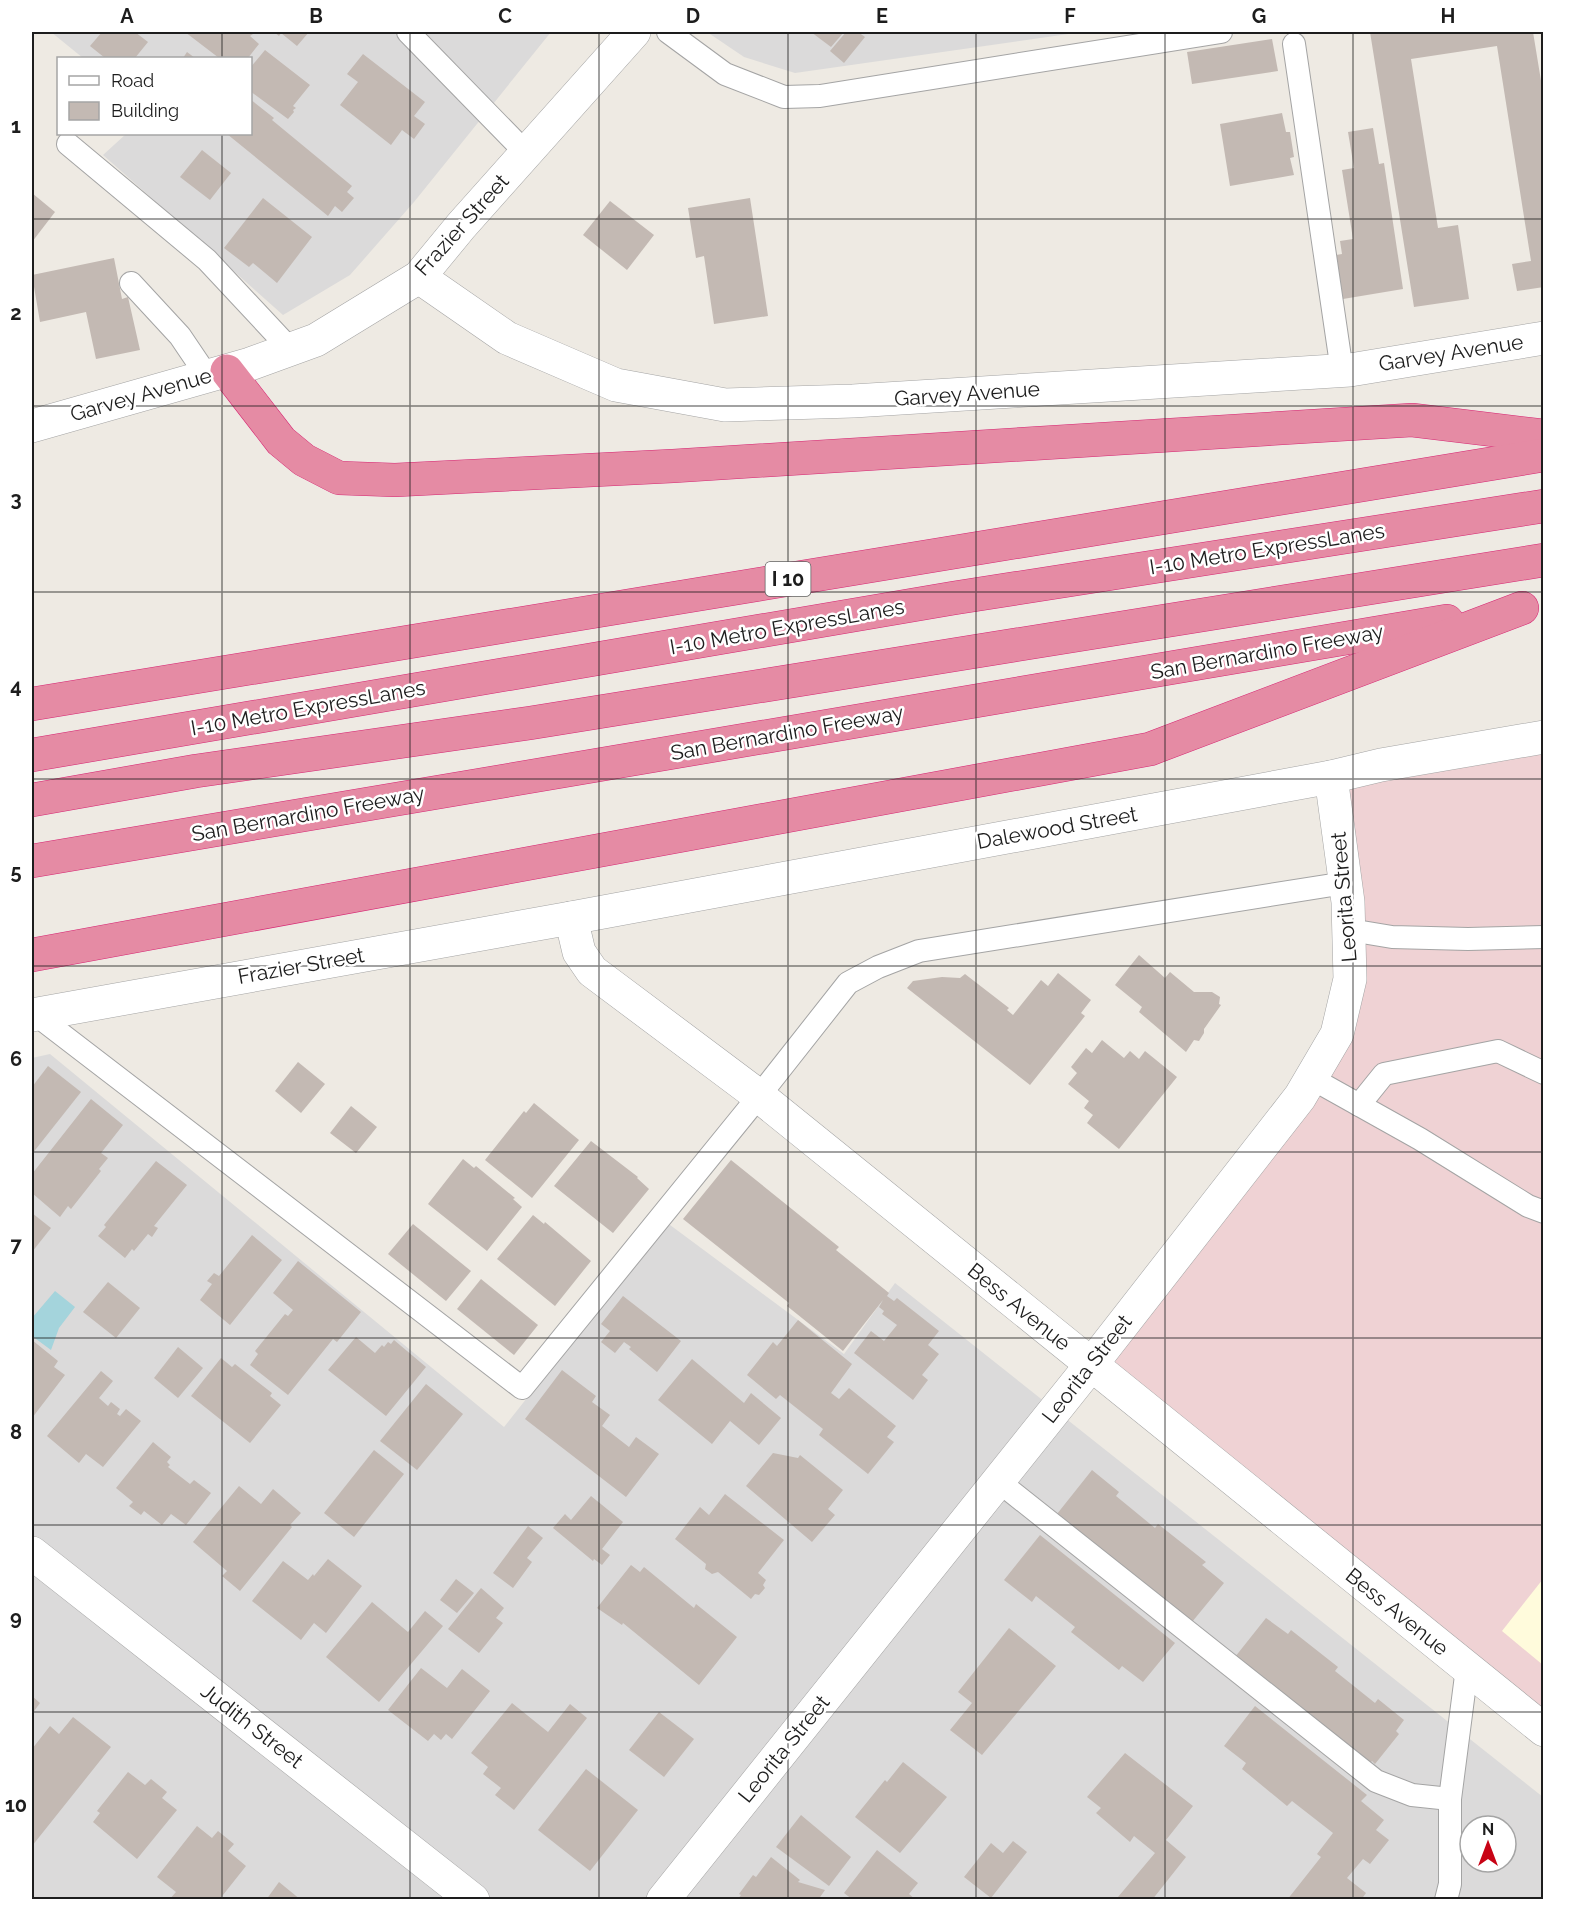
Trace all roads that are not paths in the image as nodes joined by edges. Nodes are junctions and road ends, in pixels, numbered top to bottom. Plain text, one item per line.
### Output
1 (408, 32) edge
2 (633, 32) edge
3 (668, 32) edge
4 (1221, 32) edge
5 (1294, 44) dead end
6 (68, 144) dead end
7 (526, 153) junction
8 (419, 277) junction
9 (130, 283) dead end
10 (1544, 338) edge
11 (291, 350) junction
12 (228, 370) junction
13 (1342, 371) junction
14 (32, 426) edge
15 (1544, 436) edge
16 (1544, 455) edge
17 (1544, 506) edge
18 (1544, 560) edge
19 (1533, 607) edge
20 (32, 704) edge
21 (1544, 737) edge
22 (32, 755) edge
23 (1331, 777) junction
24 (32, 800) edge
25 (32, 861) edge
26 (1345, 883) junction
27 (571, 918) junction
28 (1350, 930) junction
29 (1544, 937) edge
30 (32, 955) edge
31 (33, 1014) edge
32 (1544, 1073) edge
33 (1311, 1078) junction
34 (759, 1096) junction
35 (1359, 1105) junction
36 (1544, 1212) edge
37 (1091, 1365) junction
38 (998, 1481) junction
39 (32, 1553) edge
40 (1467, 1668) junction
41 (1544, 1730) edge
42 (1450, 1799) junction
43 (473, 1899) edge
44 (663, 1899) edge
45 (1446, 1899) edge

1 - 7 lane
2 - 7 street, Frazier Street
3 - 4 lane
5 - 13 lane
6 - 11 lane
7 - 8 street, Frazier Street
8 - 11 street, Frazier Street
8 - 13 street, Garvey Avenue
9 - 12 lane
10 - 13 street, Garvey Avenue
11 - 12 street, Frazier Street
12 - 14 street, Garvey Avenue
12 - 15 highway
16 - 20 highway, I 10
17 - 22 highway, I-10 Metro ExpressLanes
18 - 24 highway
19 - 25 highway, San Bernardino Freeway
19 - 30 highway
21 - 23 street, Dalewood Street
23 - 26 street, Leorita Street
23 - 27 street, Dalewood Street
26 - 28 street, Leorita Street
26 - 34 lane
27 - 31 street, Frazier Street
27 - 34 street, Bess Avenue
28 - 29 lane
28 - 33 street, Leorita Street
31 - 34 lane
32 - 35 lane
33 - 35 lane
33 - 37 street, Leorita Street
34 - 37 street, Bess Avenue
35 - 36 lane
37 - 38 street, Leorita Street
37 - 40 street, Bess Avenue
38 - 42 lane
38 - 44 street, Leorita Street
39 - 43 street, Judith Street
40 - 41 street, Bess Avenue
40 - 42 lane
42 - 45 lane

